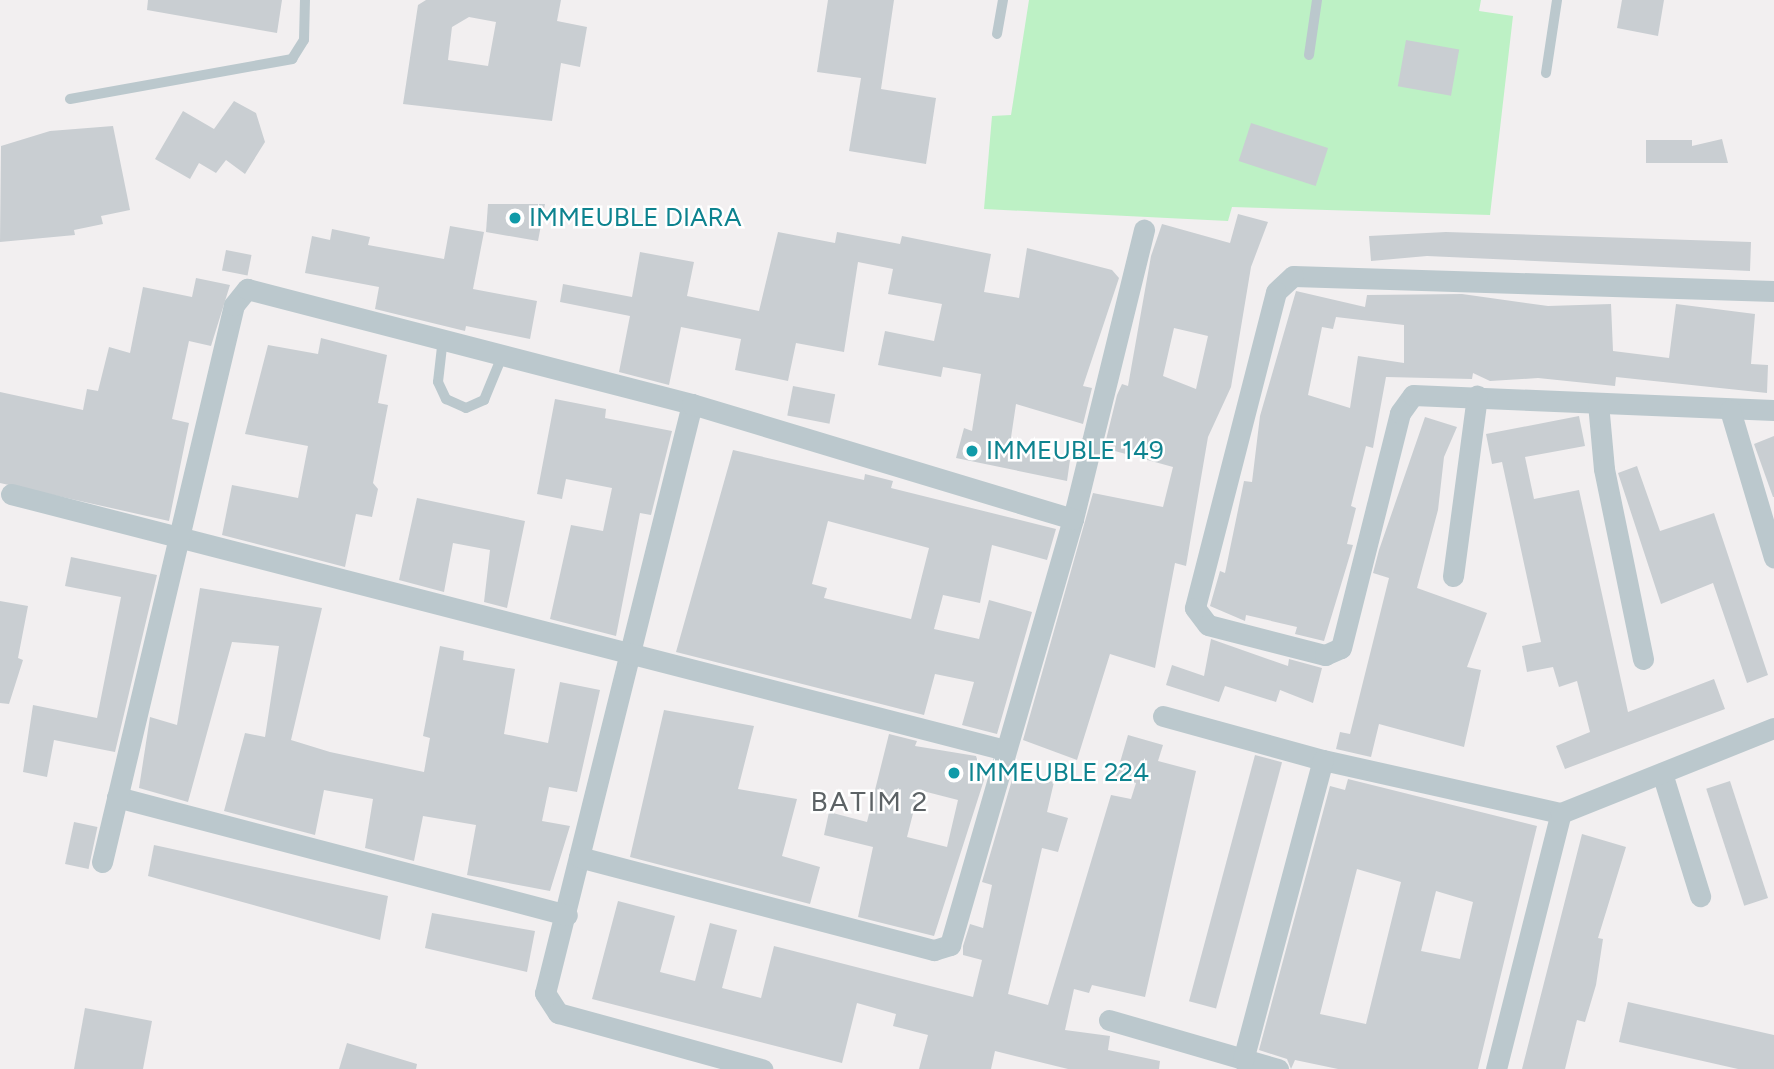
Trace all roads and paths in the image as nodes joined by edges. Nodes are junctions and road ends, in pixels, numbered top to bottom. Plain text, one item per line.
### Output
1 (305, 0) edge
2 (1003, 0) edge
3 (1317, 0) edge
4 (1557, 0) edge
5 (997, 34) dead end
6 (1309, 55) dead end
7 (1546, 73) dead end
8 (70, 99) dead end
9 (1144, 230) dead end
10 (1774, 290) edge
11 (443, 337) junction
12 (503, 354) junction
13 (1477, 396) junction
14 (1598, 403) junction
15 (692, 404) junction
16 (1730, 410) junction
17 (1774, 410) edge
18 (11, 494) dead end
19 (1073, 519) junction
20 (179, 540) junction
21 (1774, 558) edge
22 (1453, 576) dead end
23 (627, 657) junction
24 (1643, 659) dead end
25 (1163, 716) dead end
26 (1774, 728) edge
27 (1004, 750) junction
28 (1323, 760) junction
29 (1662, 773) junction
30 (117, 797) junction
31 (1561, 813) junction
32 (579, 857) junction
33 (102, 862) dead end
34 (1700, 897) dead end
35 (566, 915) junction
36 (1109, 1020) dead end
37 (1243, 1060) junction
38 (762, 1069) edge
39 (1278, 1069) edge
40 (1496, 1069) edge

1 - 8 lane
2 - 5 lane
3 - 6 lane
4 - 7 lane
9 - 19 street
10 - 13 street
11 - 12 street
11 - 12 lane
11 - 20 street
12 - 15 street
13 - 14 street
13 - 22 street
14 - 16 street
14 - 24 street
15 - 19 street
15 - 23 street
16 - 17 street
16 - 21 street
18 - 20 street
19 - 27 street
20 - 23 street
20 - 30 street
23 - 27 street
23 - 32 street
25 - 28 street
26 - 29 street
27 - 32 street
28 - 31 street
28 - 37 street
29 - 31 street
29 - 34 street
30 - 33 street
30 - 35 street
31 - 40 street
32 - 35 street
35 - 38 street
36 - 37 street
37 - 39 street

